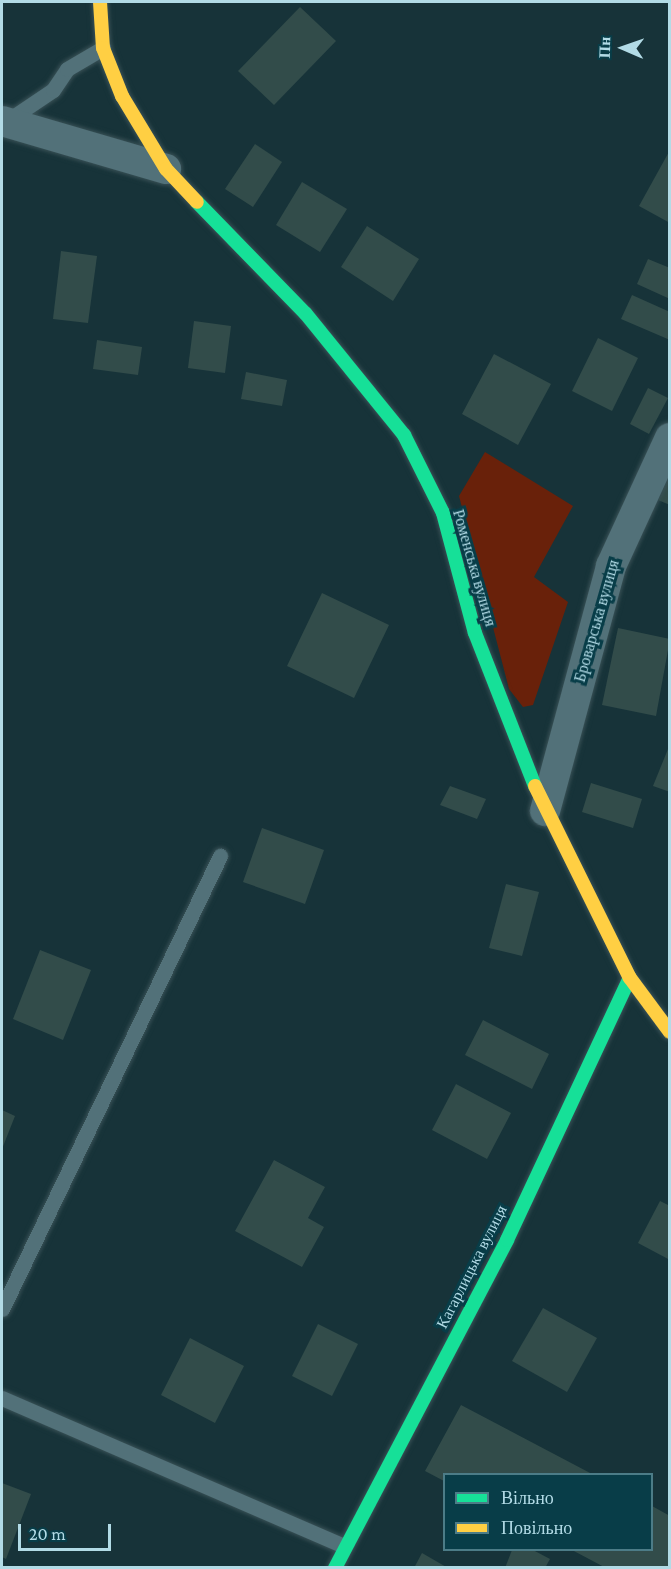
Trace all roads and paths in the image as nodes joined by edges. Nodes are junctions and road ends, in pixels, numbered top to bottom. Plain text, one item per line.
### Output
1 (100, 2) edge
2 (103, 48) junction
3 (3, 122) edge
4 (166, 169) junction
5 (669, 438) edge
6 (545, 811) junction
7 (220, 856) dead end
8 (630, 978) junction
9 (669, 1032) edge
10 (2, 1310) edge
11 (2, 1398) edge
12 (344, 1546) junction
13 (335, 1568) edge

1 - 2 street, Роменська вулиця
2 - 3 lane
2 - 4 street, Роменська вулиця
3 - 4 street
4 - 6 street, Роменська вулиця
5 - 6 street, Броварська вулиця
6 - 8 street, Роменська вулиця
7 - 10 lane
8 - 9 street, Роменська вулиця
8 - 12 street, Кагарлицька вулиця
11 - 12 lane
12 - 13 street, Кагарлицька вулиця

